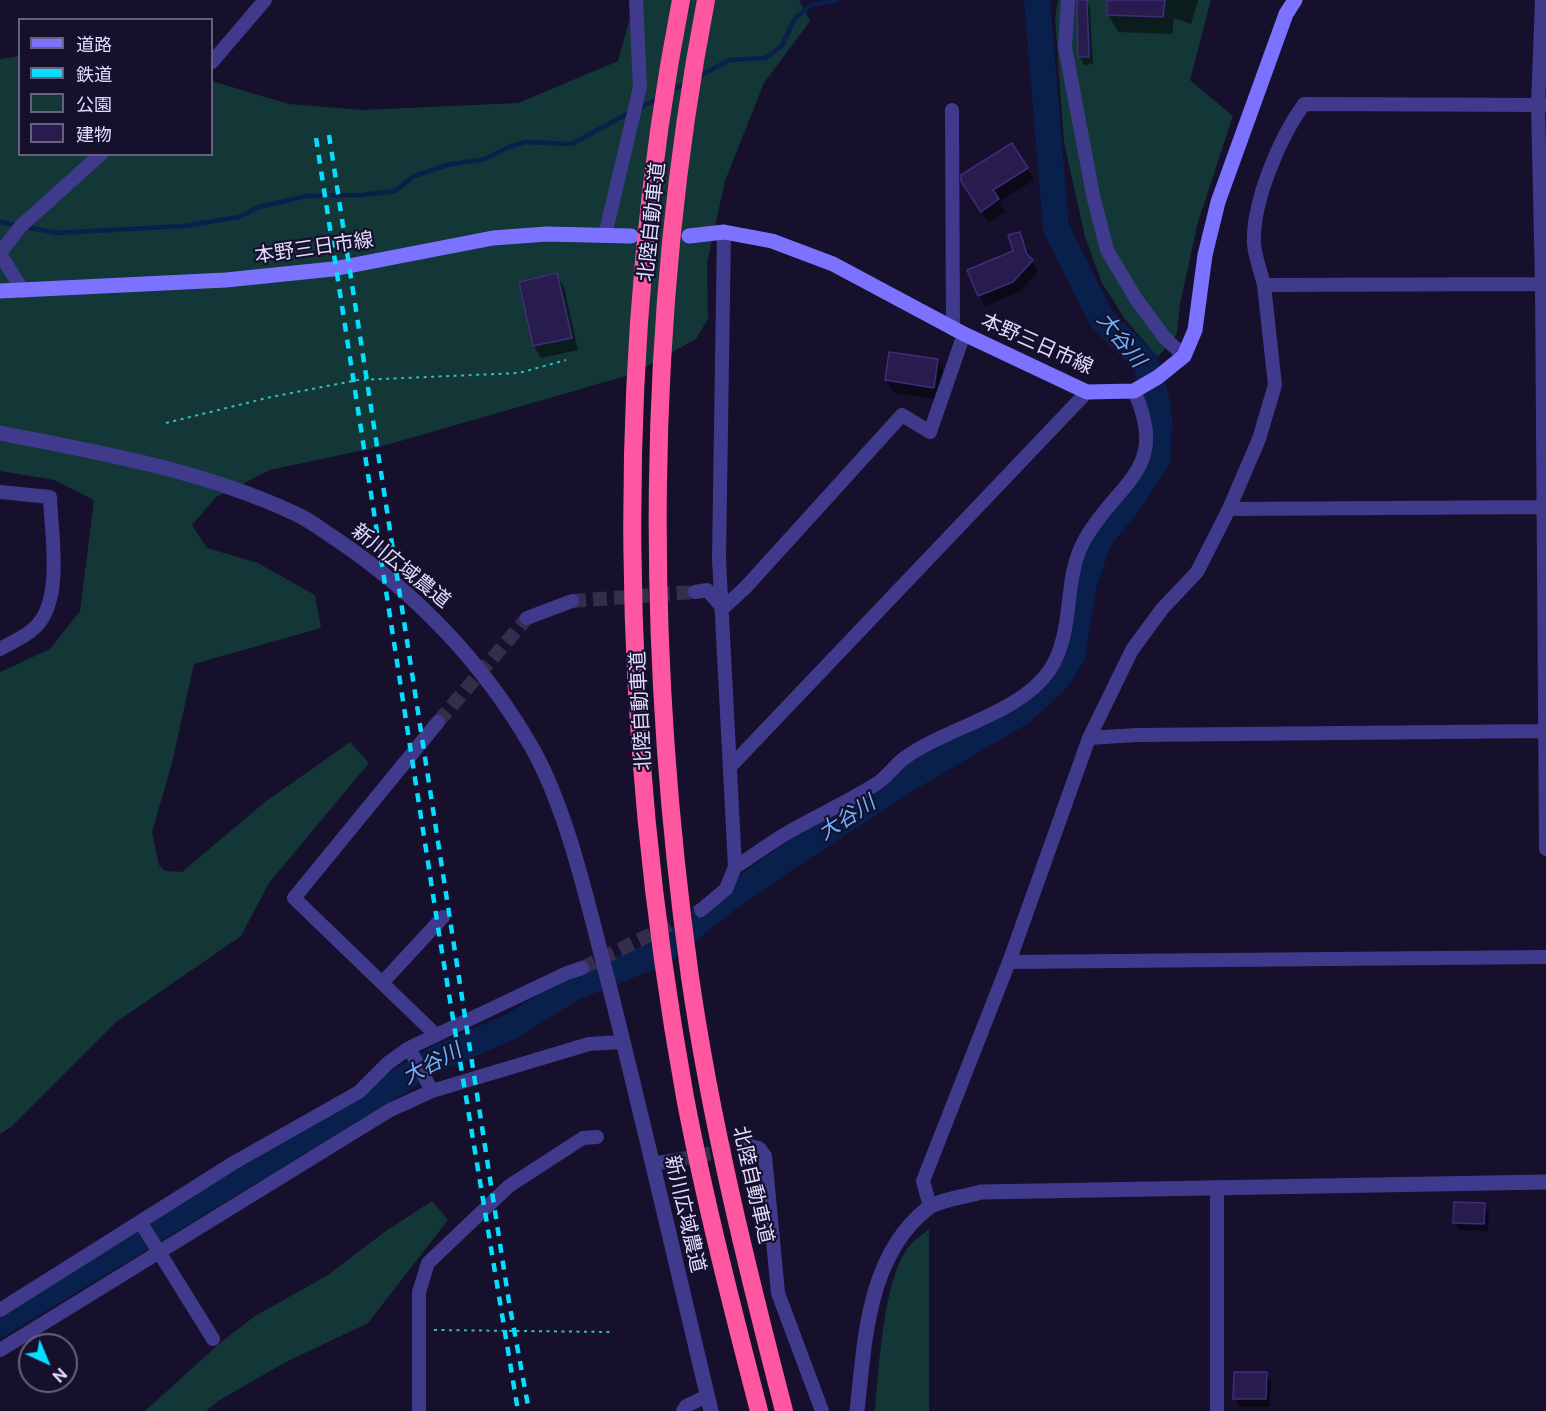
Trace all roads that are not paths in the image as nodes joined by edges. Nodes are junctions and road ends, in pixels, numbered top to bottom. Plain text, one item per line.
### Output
1 (265, 0) edge
2 (636, 0) edge
3 (681, 0) edge
4 (706, 0) edge
5 (1068, 0) edge
6 (1295, 0) edge
7 (1542, 0) edge
8 (213, 61) edge
9 (1542, 105) edge
10 (952, 110) dead end
11 (99, 156) edge
12 (724, 232) junction
13 (606, 235) junction
14 (631, 236) dead end
15 (689, 236) dead end
16 (0, 254) edge
17 (1544, 284) edge
18 (1264, 285) junction
19 (0, 291) edge
20 (23, 291) junction
21 (958, 331) junction
22 (1184, 356) junction
23 (1134, 391) junction
24 (1087, 392) junction
25 (0, 433) edge
26 (0, 492) edge
27 (1545, 507) edge
28 (1229, 509) junction
29 (695, 592) tunnel mouth
30 (572, 601) tunnel mouth
31 (723, 608) junction
32 (527, 618) tunnel mouth
33 (0, 649) edge
34 (438, 722) tunnel mouth
35 (1546, 731) edge
36 (1089, 738) junction
37 (730, 767) junction
38 (1546, 849) edge
39 (735, 867) junction
40 (701, 910) tunnel mouth
41 (443, 917) dead end
42 (1546, 957) edge
43 (1009, 962) junction
44 (582, 968) tunnel mouth
45 (382, 983) junction
46 (436, 1035) junction
47 (623, 1042) junction
48 (409, 1048) junction
49 (432, 1091) junction
50 (597, 1137) dead end
51 (750, 1146) dead end
52 (676, 1160) tunnel mouth
53 (652, 1164) junction
54 (1546, 1182) edge
55 (1217, 1187) junction
56 (930, 1206) junction
57 (141, 1223) junction
58 (159, 1251) junction
59 (0, 1311) edge
60 (213, 1339) dead end
61 (0, 1350) edge
62 (709, 1403) edge
63 (419, 1411) edge
64 (683, 1411) edge
65 (759, 1411) edge
66 (784, 1411) edge
67 (822, 1411) edge
68 (856, 1411) edge
69 (1217, 1411) edge

1 - 8 street
2 - 13 street
3 - 65 highway, 北陸自動車道
4 - 66 highway, 北陸自動車道
5 - 22 street
6 - 22 main road, 本野三日市線
7 - 9 street
9 - 17 street
9 - 18 street
10 - 21 street
11 - 16 street
12 - 15 main road, 本野三日市線
12 - 21 main road, 本野三日市線
12 - 31 street
13 - 14 main road, 本野三日市線
13 - 20 main road, 本野三日市線
16 - 20 street
17 - 18 street
17 - 27 street
18 - 28 street
19 - 20 main road, 本野三日市線
21 - 24 main road, 本野三日市線
21 - 31 street
22 - 23 main road, 本野三日市線
23 - 24 main road, 本野三日市線
23 - 39 street
24 - 37 street
25 - 47 street, 新川広域農道
26 - 33 street
27 - 28 street
27 - 35 street
28 - 36 street
29 - 31 street
30 - 32 street
31 - 37 street
34 - 45 street
35 - 36 street
35 - 38 street
36 - 43 street
37 - 39 street
39 - 40 street
41 - 45 street
42 - 43 street
43 - 56 street
44 - 46 street
45 - 46 street
46 - 48 street
47 - 49 street
47 - 53 street, 新川広域農道
48 - 49 street
48 - 57 street
49 - 58 street
50 - 63 street
51 - 67 street
52 - 53 street
53 - 62 street, 新川広域農道
54 - 55 street
55 - 56 street
55 - 69 street
56 - 68 street
57 - 58 street
57 - 59 street
58 - 60 street
58 - 61 street
62 - 64 street

